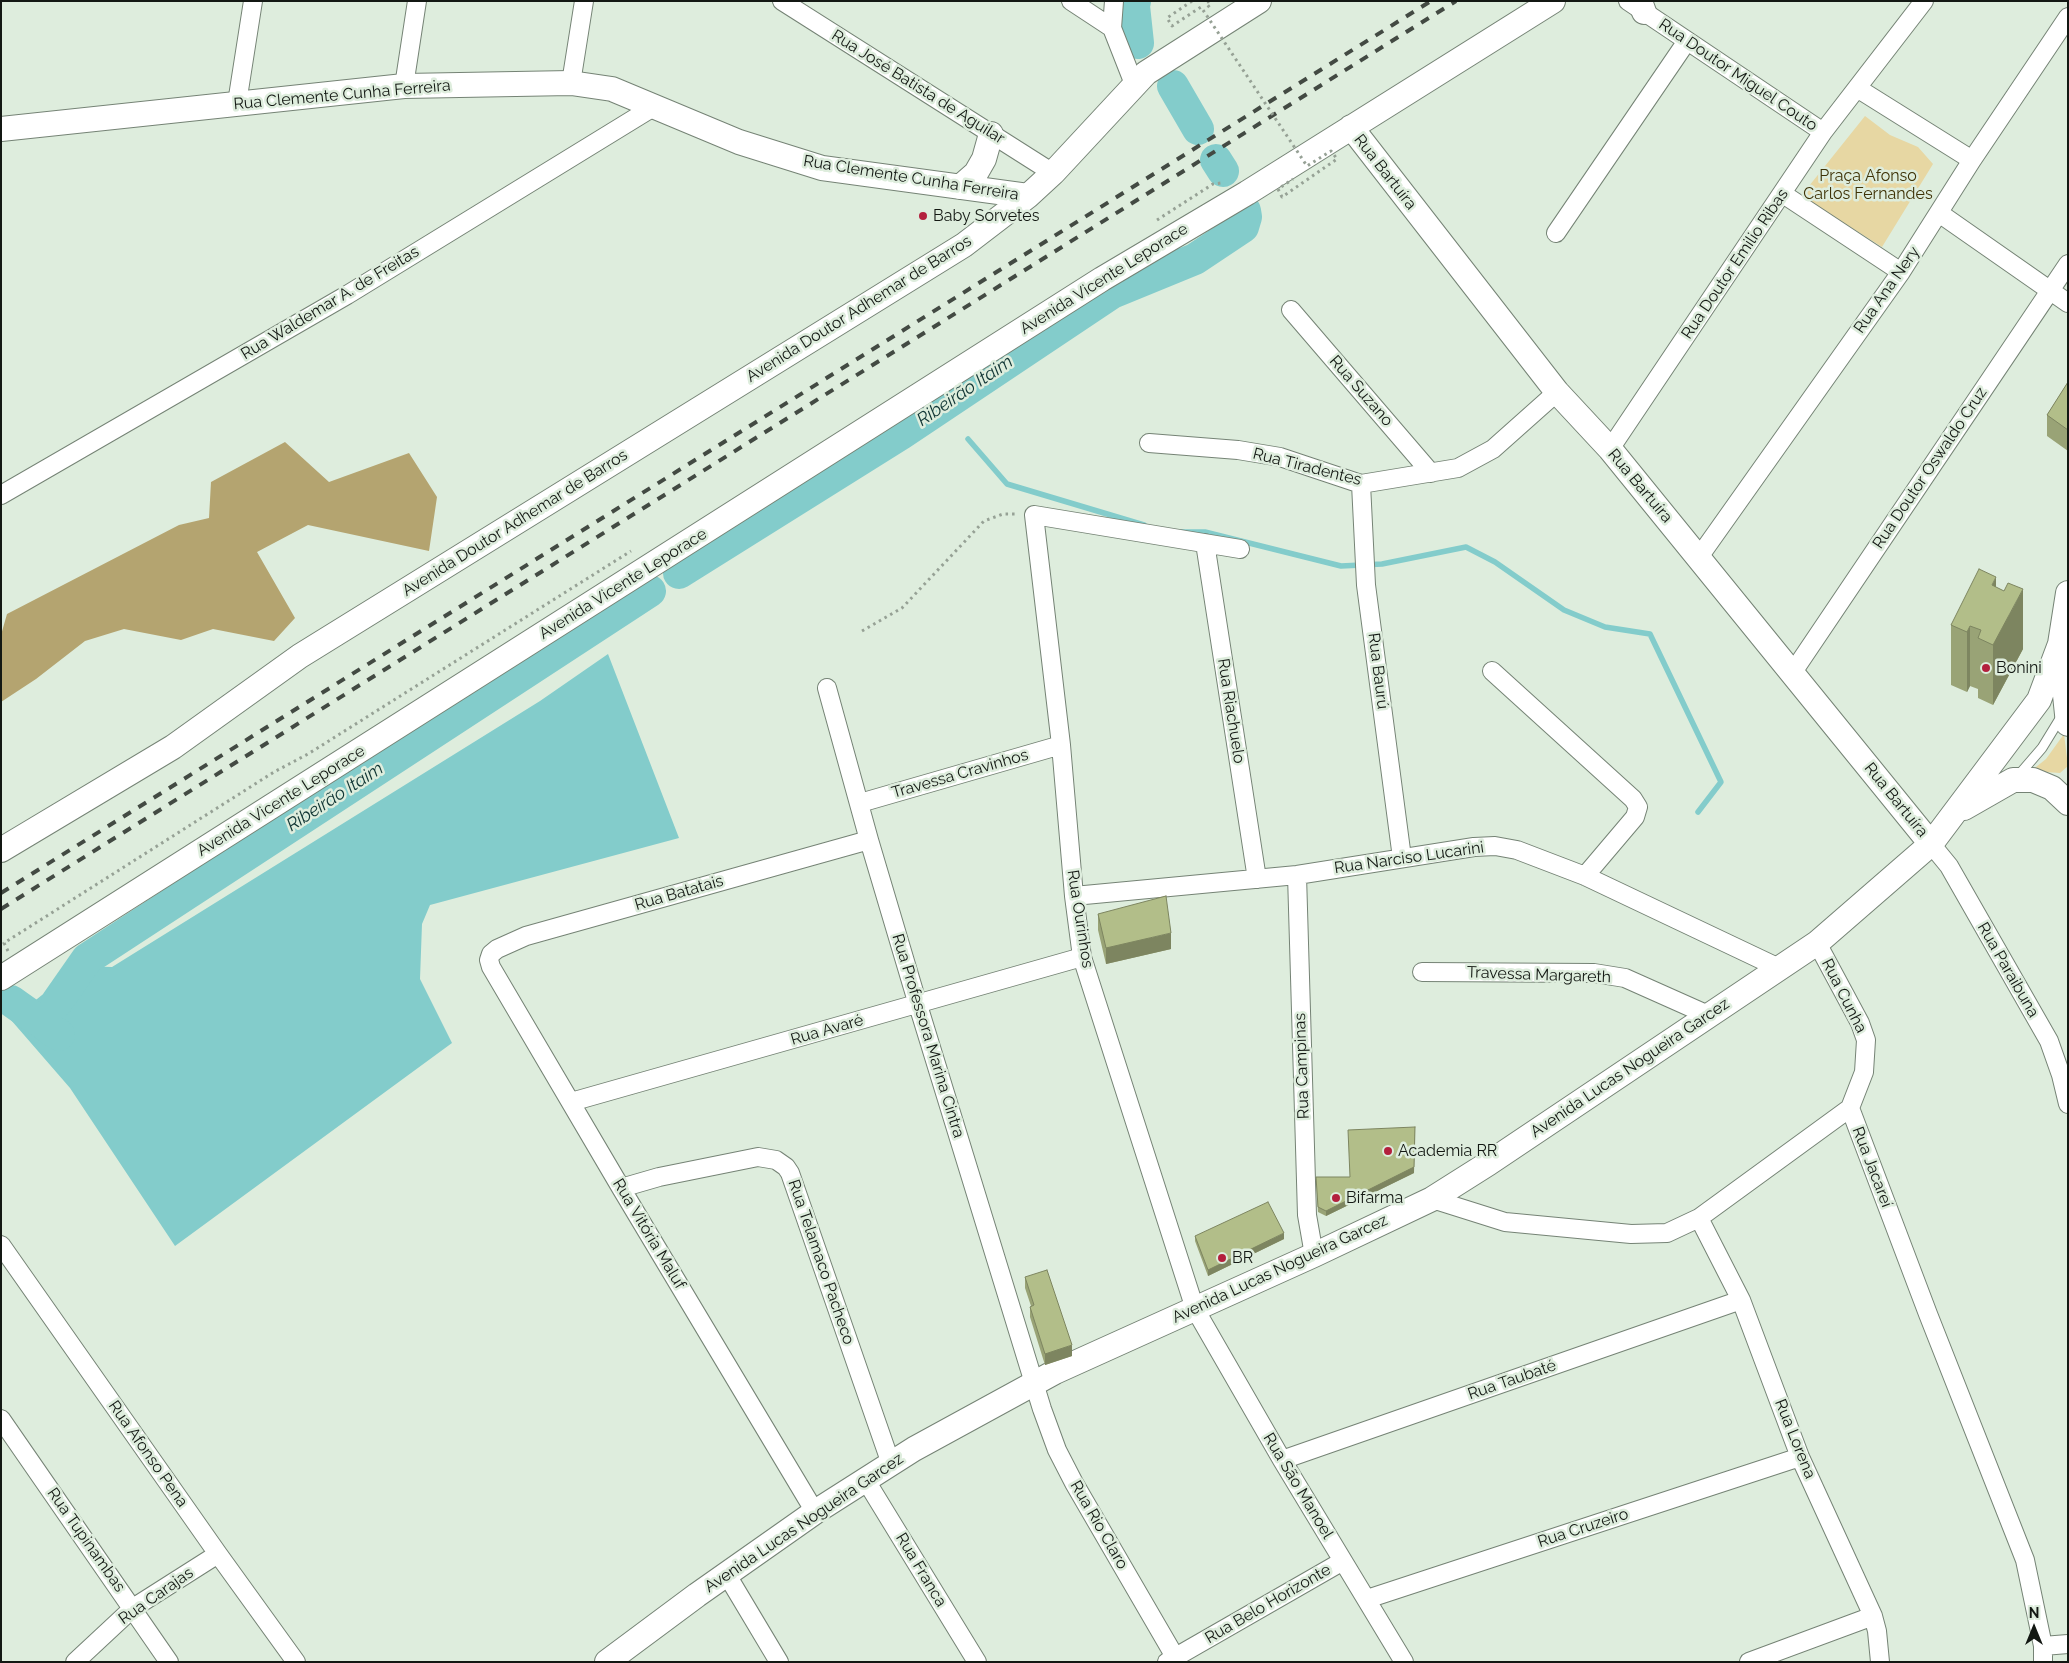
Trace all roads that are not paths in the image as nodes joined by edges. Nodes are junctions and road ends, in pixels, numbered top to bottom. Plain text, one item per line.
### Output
1 (253, 1) edge
2 (417, 1) edge
3 (584, 1) edge
4 (782, 1) edge
5 (1070, 1) edge
6 (1114, 1) edge
7 (1259, 1) edge
8 (1553, 1) edge
9 (1914, 4) edge
10 (1637, 5) edge
11 (2068, 17) edge
12 (1112, 28) junction
13 (1687, 41) junction
14 (1140, 78) junction
15 (571, 83) junction
16 (404, 86) junction
17 (1856, 88) junction
18 (237, 102) junction
19 (655, 106) junction
20 (1350, 127) junction
21 (1, 129) edge
22 (1823, 132) junction
23 (992, 134) junction
24 (1972, 160) junction
25 (1053, 173) junction
26 (960, 187) junction
27 (1782, 194) junction
28 (1028, 196) junction
29 (1939, 213) junction
30 (1556, 233) dead end
31 (2068, 264) edge
32 (1901, 272) junction
33 (2050, 291) junction
34 (2068, 302) edge
35 (1291, 310) dead end
36 (1557, 392) junction
37 (1149, 443) dead end
38 (1610, 448) junction
39 (1431, 473) junction
40 (1361, 484) junction
41 (1, 495) edge
42 (1205, 543) junction
43 (1240, 549) dead end
44 (1699, 557) junction
45 (2068, 593) edge
46 (2060, 644) junction
47 (1492, 671) dead end
48 (1793, 672) junction
49 (827, 688) dead end
50 (2066, 715) edge
51 (1061, 745) junction
52 (2013, 780) junction
53 (860, 803) junction
54 (2068, 803) edge
55 (1956, 812) junction
56 (869, 840) junction
57 (1931, 844) junction
58 (1, 850) edge
59 (1402, 858) junction
60 (1297, 875) junction
61 (1585, 876) junction
62 (1257, 879) junction
63 (1074, 896) junction
64 (1817, 943) junction
65 (491, 954) joint
66 (1082, 957) junction
67 (1779, 968) junction
68 (1422, 972) dead end
69 (1, 978) edge
70 (918, 1005) junction
71 (1708, 1015) junction
72 (571, 1102) junction
73 (2068, 1104) edge
74 (1850, 1108) junction
75 (621, 1188) junction
76 (1432, 1199) junction
77 (1699, 1218) junction
78 (1, 1245) edge
79 (1314, 1256) junction
80 (1741, 1300) junction
81 (1195, 1309) junction
82 (1034, 1382) junction
83 (1, 1419) edge
84 (1800, 1457) junction
85 (1282, 1460) junction
86 (890, 1464) junction
87 (865, 1479) junction
88 (815, 1512) junction
89 (218, 1554) junction
90 (1343, 1561) junction
91 (727, 1575) junction
92 (1366, 1599) junction
93 (132, 1608) junction
94 (1873, 1616) junction
95 (2068, 1644) edge
96 (2043, 1654) edge
97 (1173, 1660) edge
98 (75, 1662) edge
99 (169, 1662) edge
100 (296, 1662) edge
101 (607, 1662) edge
102 (779, 1662) edge
103 (977, 1662) edge
104 (1404, 1662) edge
105 (1749, 1662) edge
106 (1880, 1662) edge

1 - 18 street
2 - 16 street
3 - 15 street
4 - 23 street, Rua José Batista de Aguilar
5 - 12 street
6 - 12 street
7 - 14 main road, Avenida Doutor Adhemar de Barros
8 - 20 main road, Avenida Vicente Leporace
9 - 17 street, Rua Doutor Emilio Ribas
10 - 13 street, Rua Doutor Miguel Couto
11 - 24 street, Rua Ana Nery
12 - 14 street
13 - 22 street, Rua Doutor Miguel Couto
13 - 30 street
14 - 25 main road, Avenida Doutor Adhemar de Barros
15 - 16 main road, Rua Clemente Cunha Ferreira
15 - 19 main road, Rua Clemente Cunha Ferreira
16 - 18 main road, Rua Clemente Cunha Ferreira
17 - 22 street, Rua Doutor Emilio Ribas
17 - 24 street
18 - 21 main road, Rua Clemente Cunha Ferreira
19 - 26 main road, Rua Clemente Cunha Ferreira
19 - 41 street, Rua Waldemar A. de Freitas
20 - 36 main road, Rua Bartuíra
20 - 69 main road, Avenida Vicente Leporace
22 - 27 street, Rua Doutor Emilio Ribas
23 - 25 street, Rua José Batista de Aguilar
23 - 26 main road
24 - 29 street, Rua Ana Nery
25 - 28 main road, Avenida Doutor Adhemar de Barros
26 - 28 main road, Rua Clemente Cunha Ferreira
27 - 32 street
27 - 38 street, Rua Doutor Emilio Ribas
28 - 58 main road, Avenida Doutor Adhemar de Barros
29 - 32 street, Rua Ana Nery
29 - 33 street
31 - 33 street, Rua Doutor Oswaldo Cruz
32 - 44 street, Rua Ana Nery
33 - 34 street
33 - 48 street, Rua Doutor Oswaldo Cruz
35 - 39 street, Rua Suzano
36 - 38 main road, Rua Bartuíra
36 - 39 street, Rua Tiradentes
37 - 40 street, Rua Tiradentes
38 - 44 main road, Rua Bartuíra
39 - 40 street, Rua Tiradentes
40 - 59 street, Rua Baurú
42 - 43 street
42 - 51 street, Rua Ourinhos
42 - 62 street, Rua Riachuelo
44 - 48 main road, Rua Bartuíra
45 - 46 main road
46 - 50 main road
46 - 55 main road, Avenida Lucas Nogueira Garcez
47 - 61 street
48 - 57 main road, Rua Bartuíra
49 - 53 street, Rua Professora Marina Cintra
50 - 52 lane
51 - 53 street, Travessa Cravinhos
51 - 63 street, Rua Ourinhos
52 - 54 main road
52 - 55 main road
53 - 56 street, Rua Professora Marina Cintra
55 - 57 main road, Avenida Lucas Nogueira Garcez
56 - 65 street, Rua Batatais
56 - 70 street, Rua Professora Marina Cintra
57 - 64 main road, Avenida Lucas Nogueira Garcez
57 - 73 street, Rua Paraibuna
59 - 60 street, Rua Narciso Lucarini
59 - 61 street, Rua Narciso Lucarini
60 - 62 street, Rua Narciso Lucarini
60 - 79 street, Rua Campinas
61 - 67 street, Rua Narciso Lucarini
62 - 63 street, Rua Narciso Lucarini
63 - 66 street, Rua Ourinhos
64 - 67 main road, Avenida Lucas Nogueira Garcez
64 - 74 street, Rua Cunha
65 - 72 street, Rua Vitória Maluf
66 - 70 street, Rua Avaré
66 - 81 street, Rua Ourinhos
67 - 71 main road, Avenida Lucas Nogueira Garcez
68 - 71 street, Travessa Margareth
70 - 72 street, Rua Avaré
70 - 82 street, Rua Professora Marina Cintra
71 - 76 main road, Avenida Lucas Nogueira Garcez
72 - 75 street, Rua Vitória Maluf
74 - 77 street, Rua Jacareí
74 - 96 street, Rua Jacareí
75 - 86 street, Rua Telamaco Pacheco
75 - 88 street, Rua Vitória Maluf
76 - 77 street, Rua Jacareí
76 - 79 main road, Avenida Lucas Nogueira Garcez
77 - 80 street, Rua Lorena
78 - 89 street, Rua Afonso Pena
79 - 81 main road, Avenida Lucas Nogueira Garcez
80 - 84 street, Rua Lorena
80 - 85 street, Rua Taubaté
81 - 82 main road, Avenida Lucas Nogueira Garcez
81 - 85 street, Rua São Manoel
82 - 86 main road, Avenida Lucas Nogueira Garcez
82 - 97 street, Rua Rio Claro
83 - 93 street, Rua Tupinambas
84 - 92 street, Rua Cruzeiro
84 - 94 street, Rua Lorena
85 - 90 street, Rua São Manoel
86 - 87 main road, Avenida Lucas Nogueira Garcez
87 - 88 main road, Avenida Lucas Nogueira Garcez
87 - 103 street, Rua Franca
88 - 91 main road, Avenida Lucas Nogueira Garcez
89 - 93 street, Rua Carajas
89 - 100 street, Rua Afonso Pena
90 - 92 street, Rua São Manoel
90 - 97 street, Rua Belo Horizonte
91 - 101 main road, Avenida Lucas Nogueira Garcez
91 - 102 street
92 - 104 street, Rua São Manoel
93 - 98 street, Rua Carajas
93 - 99 street, Rua Tupinambas
94 - 105 street
94 - 106 street, Rua Lorena
95 - 96 street

